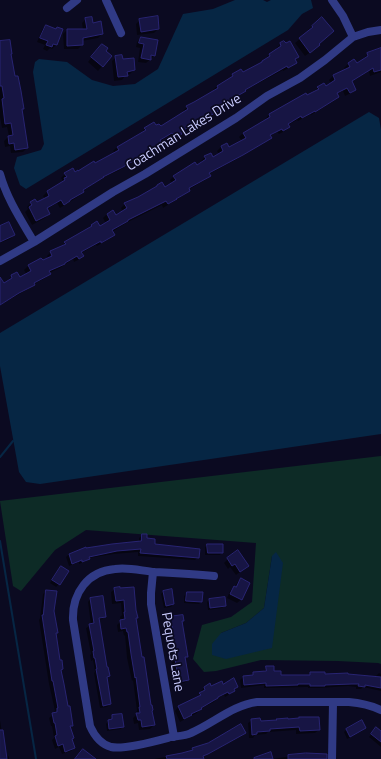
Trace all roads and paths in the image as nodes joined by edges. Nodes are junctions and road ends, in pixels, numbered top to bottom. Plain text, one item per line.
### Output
1 (77, 0) edge
2 (106, 0) edge
3 (332, 0) edge
4 (67, 8) dead end
5 (381, 30) edge
6 (121, 33) dead end
7 (353, 37) junction
8 (0, 174) edge
9 (34, 242) junction
10 (0, 261) edge
11 (153, 572) junction
12 (214, 576) dead end
13 (333, 703) junction
14 (381, 710) edge
15 (174, 737) junction
16 (332, 759) edge

1 - 4 street
2 - 6 street
3 - 7 street
5 - 7 street, Coachman Lakes Drive
7 - 9 street, Coachman Lakes Drive
8 - 9 street
9 - 10 street, Coachman Lakes Drive
11 - 12 street
11 - 15 street, Pequots Lane
11 - 15 street
13 - 14 street
13 - 15 street
13 - 16 street

